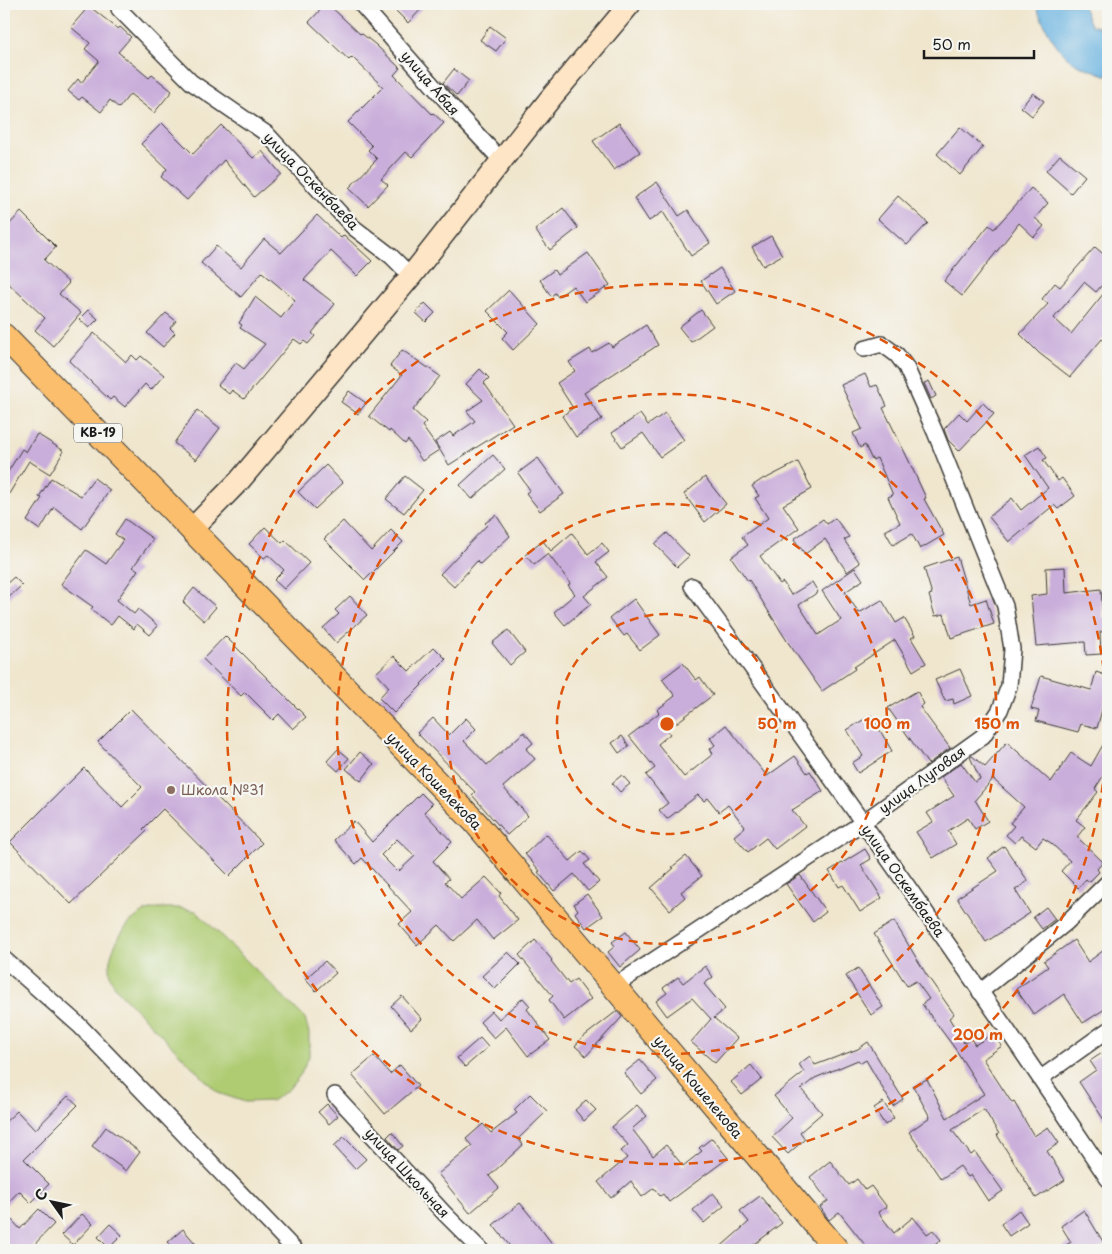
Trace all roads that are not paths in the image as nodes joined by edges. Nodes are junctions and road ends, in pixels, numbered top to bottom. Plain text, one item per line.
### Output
1 (361, 4) edge
2 (630, 4) edge
3 (119, 9) dead end
4 (501, 160) junction
5 (411, 276) junction
6 (4, 336) edge
7 (864, 349) dead end
8 (191, 530) junction
9 (692, 586) dead end
10 (862, 823) junction
11 (1108, 882) edge
12 (4, 959) edge
13 (613, 987) junction
14 (980, 992) junction
15 (1108, 1030) edge
16 (1041, 1078) junction
17 (335, 1095) dead end
18 (1108, 1179) edge
19 (295, 1250) edge
20 (481, 1250) edge
21 (837, 1250) edge

1 - 4 street, улица Абая
2 - 4 main road
3 - 5 street, улица Оскенбаева
4 - 5 main road
5 - 8 main road
6 - 8 main road, улица Кошелекова / КВ-19
7 - 10 street, улица Луговая
8 - 13 main road, улица Кошелекова
9 - 10 street, улица Оскембаева
10 - 13 street, улица Луговая
10 - 14 street, улица Оскембаева
11 - 14 street
12 - 19 street
13 - 21 main road, улица Кошелекова
14 - 16 street, улица Оскембаева
15 - 16 street
16 - 18 street, улица Оскембаева
17 - 20 street, улица Школьная

